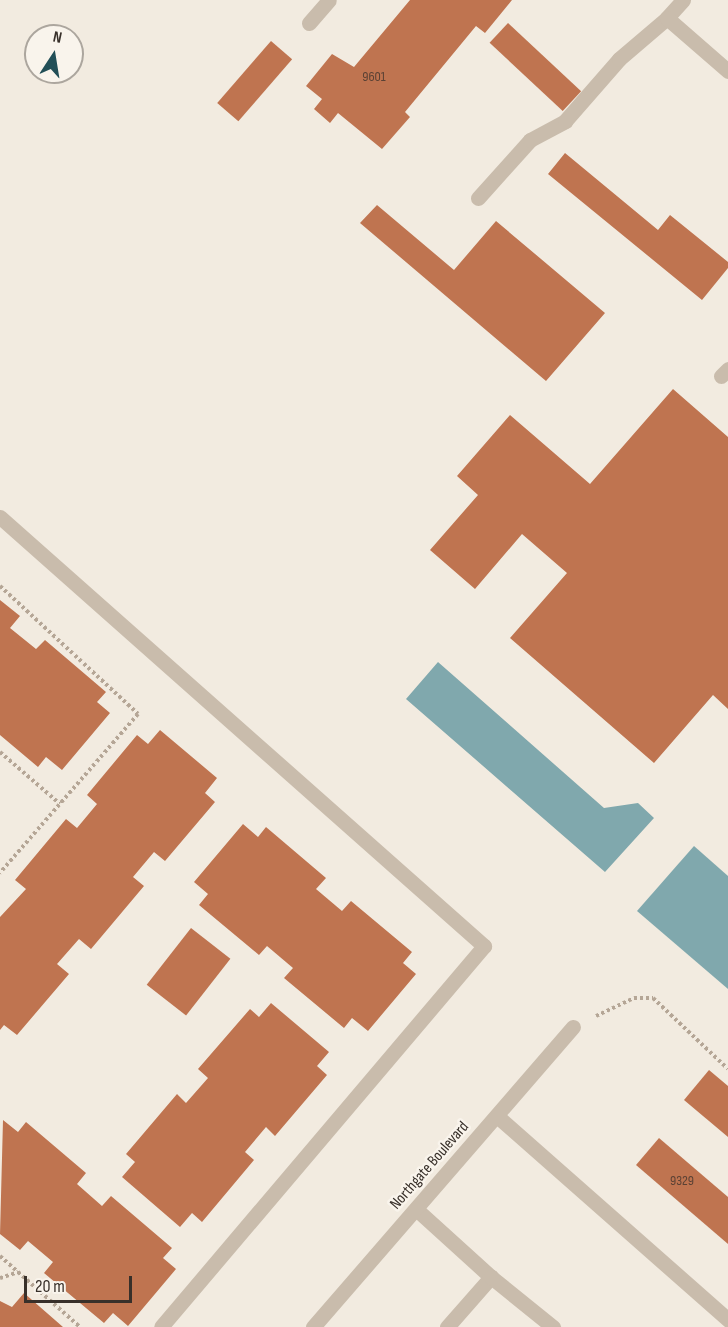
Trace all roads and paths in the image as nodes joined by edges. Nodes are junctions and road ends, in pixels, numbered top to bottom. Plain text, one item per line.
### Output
1 (329, 0) edge
2 (683, 0) edge
3 (667, 18) junction
4 (309, 23) dead end
5 (728, 71) edge
6 (478, 198) dead end
7 (0, 517) edge
8 (0, 586) edge
9 (0, 752) edge
10 (60, 804) junction
11 (0, 873) edge
12 (573, 1027) joint
13 (728, 1069) edge
14 (497, 1116) junction
15 (416, 1209) junction
16 (0, 1256) edge
17 (18, 1272) junction
18 (491, 1277) junction
19 (0, 1278) edge
20 (728, 1320) edge
21 (80, 1327) edge
22 (161, 1327) edge
23 (314, 1327) edge
24 (447, 1327) edge
25 (553, 1327) edge

1 - 4 street
2 - 3 street
3 - 5 street
3 - 6 street
7 - 22 street
8 - 10 path
9 - 10 path
10 - 11 path
12 - 13 path
12 - 14 street, Northgate Boulevard
14 - 15 street, Northgate Boulevard
14 - 20 street
15 - 18 street
15 - 23 street, Northgate Boulevard
16 - 17 path
17 - 19 path
17 - 21 path
18 - 24 street
18 - 25 street

